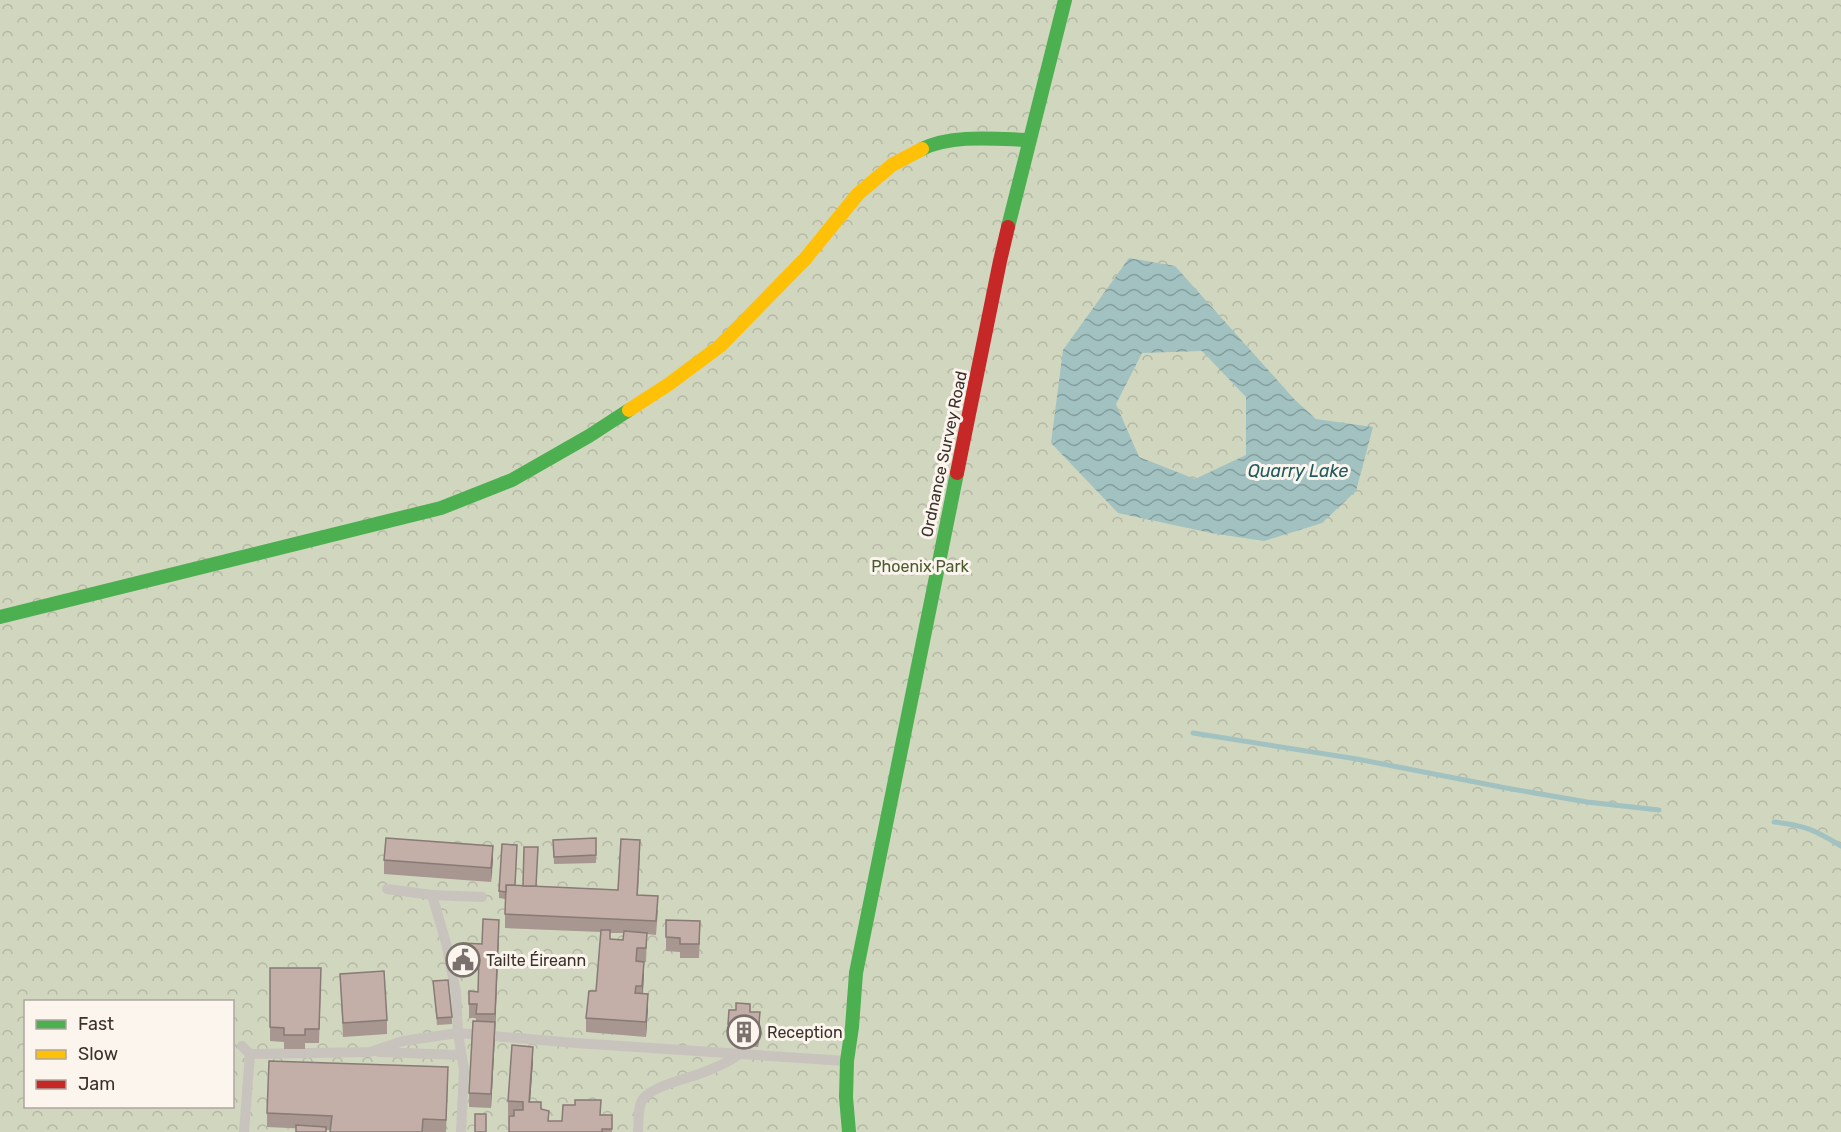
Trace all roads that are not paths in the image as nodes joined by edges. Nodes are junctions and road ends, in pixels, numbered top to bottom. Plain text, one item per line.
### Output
1 (1065, 0) edge
2 (1029, 140) junction
3 (0, 617) edge
4 (387, 889) dead end
5 (432, 895) junction
6 (482, 897) dead end
7 (458, 1032) junction
8 (370, 1052) junction
9 (460, 1055) junction
10 (738, 1055) junction
11 (847, 1061) junction
12 (244, 1132) edge
13 (461, 1132) edge
14 (638, 1132) edge
15 (849, 1132) edge

1 - 2 street, Ordnance Survey Road
2 - 3 street
2 - 11 street, Ordnance Survey Road
4 - 5 lane
5 - 6 lane
5 - 7 lane
7 - 8 lane
7 - 9 lane
7 - 10 lane
8 - 9 lane
8 - 12 lane
9 - 13 lane
10 - 11 lane
10 - 14 lane
11 - 15 street, Ordnance Survey Road

